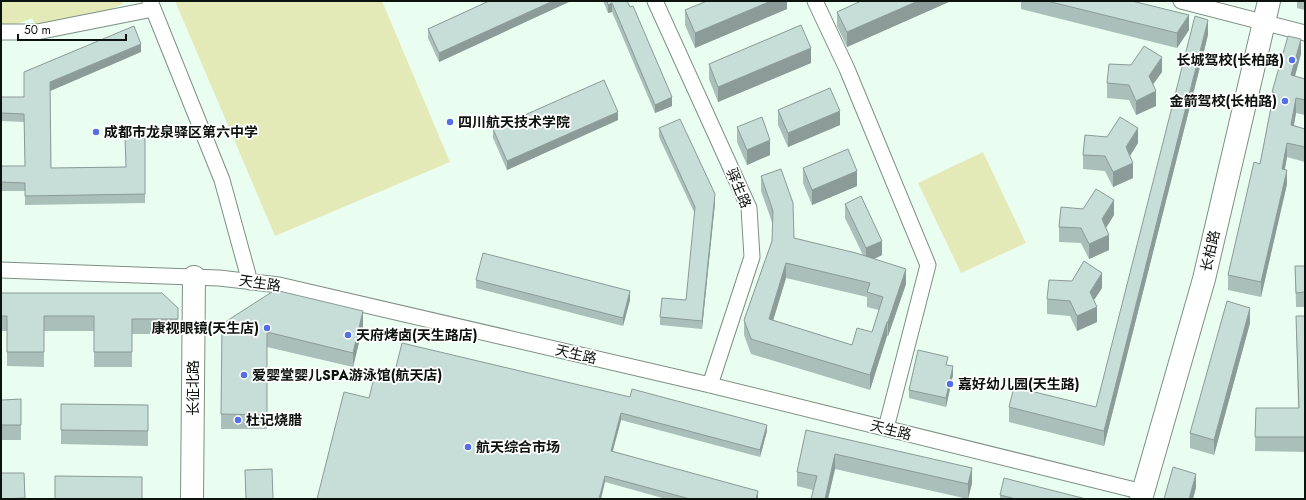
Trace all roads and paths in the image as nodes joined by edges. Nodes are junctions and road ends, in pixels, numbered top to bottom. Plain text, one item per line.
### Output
1 (655, 1) edge
2 (815, 1) edge
3 (1181, 1) edge
4 (1269, 1) edge
5 (151, 5) edge
6 (1264, 23) junction
7 (1, 32) edge
8 (1305, 33) edge
9 (1, 270) edge
10 (194, 277) junction
11 (250, 282) junction
12 (710, 385) junction
13 (886, 428) junction
14 (1142, 496) edge
15 (192, 499) edge

1 - 12 street, 驿生路
2 - 13 street
3 - 6 street
4 - 6 street, 长柏路
5 - 7 street
5 - 11 street
6 - 8 street
6 - 14 street, 长柏路
9 - 10 street, 天生路
10 - 11 street, 天生路
10 - 15 street, 长征北路
11 - 12 street, 天生路
12 - 13 street, 天生路
13 - 14 street, 天生路

